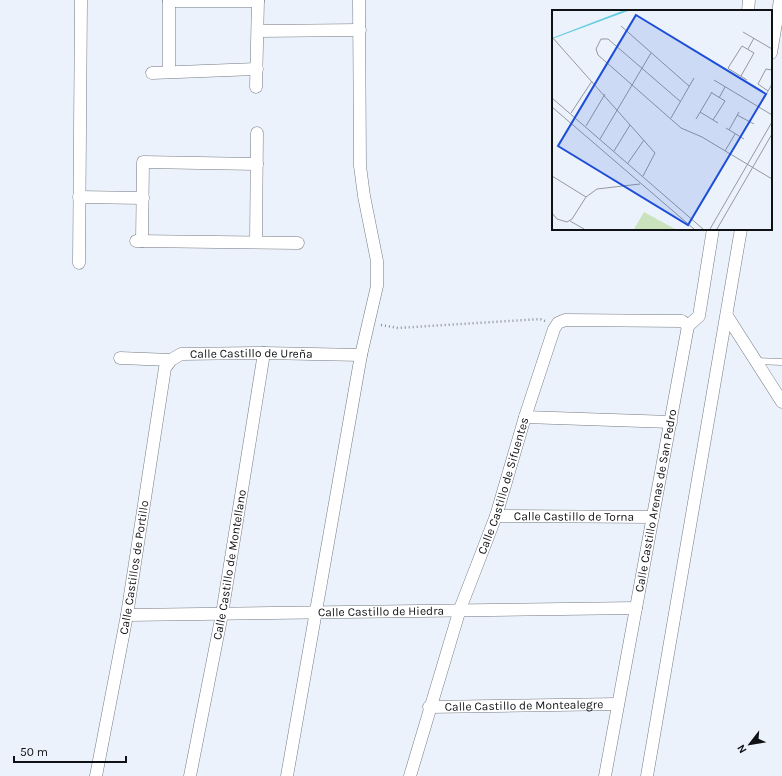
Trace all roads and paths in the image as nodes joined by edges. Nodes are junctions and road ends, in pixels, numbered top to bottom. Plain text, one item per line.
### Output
1 (81, 0) edge
2 (258, 0) edge
3 (359, 0) edge
4 (749, 0) edge
5 (780, 0) edge
6 (169, 1) edge
7 (748, 10) edge
8 (360, 30) junction
9 (258, 31) junction
10 (772, 47) edge
11 (257, 69) junction
12 (170, 72) junction
13 (152, 73) dead end
14 (256, 87) dead end
15 (257, 133) dead end
16 (257, 164) junction
17 (79, 197) junction
18 (143, 198) junction
19 (713, 230) edge
20 (741, 230) edge
21 (256, 242) junction
22 (298, 243) dead end
23 (79, 263) dead end
24 (727, 316) junction
25 (368, 322) junction
26 (558, 324) junction
27 (688, 326) junction
28 (264, 353) junction
29 (361, 355) junction
30 (120, 358) dead end
31 (171, 360) junction
32 (755, 361) junction
33 (782, 362) edge
34 (782, 402) edge
35 (525, 417) junction
36 (671, 422) junction
37 (496, 516) junction
38 (653, 517) junction
39 (636, 608) junction
40 (460, 609) junction
41 (316, 612) junction
42 (222, 614) junction
43 (127, 615) junction
44 (618, 704) junction
45 (429, 707) junction
46 (96, 776) edge
47 (190, 776) edge
48 (287, 776) edge
49 (410, 776) edge
50 (605, 776) edge
51 (646, 776) edge

1 - 17 street
2 - 6 street
2 - 9 street
3 - 8 street
4 - 7 street
5 - 10 street
6 - 12 street
8 - 9 street
8 - 25 street
9 - 11 street
11 - 12 street
11 - 14 street
12 - 13 street
15 - 16 street
16 - 18 street
16 - 21 street
17 - 18 street
17 - 23 street
18 - 21 street
19 - 27 street, Calle Castillo Arenas de San Pedro
20 - 24 street
21 - 22 street
24 - 32 street
24 - 51 street
25 - 26 path
25 - 29 street
26 - 27 street
26 - 35 street, Calle Castillo de Sifuentes
27 - 36 street, Calle Castillo Arenas de San Pedro
28 - 29 street, Calle Castillo de Ureña
28 - 31 street, Calle Castillo de Ureña
28 - 42 street, Calle Castillo de Montellano
29 - 41 street
30 - 31 street, Calle Castillo de Ureña
31 - 43 street, Calle Castillos de Portillo
32 - 33 lane
32 - 34 street
35 - 36 street
35 - 37 street, Calle Castillo de Sifuentes
36 - 38 street, Calle Castillo Arenas de San Pedro
37 - 38 street, Calle Castillo de Torna
37 - 40 street, Calle Castillo de Sifuentes
38 - 39 street, Calle Castillo Arenas de San Pedro
39 - 40 street, Calle Castillo de Hiedra
39 - 44 street, Calle Castillo Arenas de San Pedro
40 - 41 street, Calle Castillo de Hiedra
40 - 45 street, Calle Castillo de Sifuentes
41 - 42 street, Calle Castillo de Hiedra
41 - 48 street
42 - 43 street, Calle Castillo de Hiedra
42 - 47 street, Calle Castillo de Montellano
43 - 46 street, Calle Castillos de Portillo
44 - 45 street, Calle Castillo de Montealegre
44 - 50 street, Calle Castillo Arenas de San Pedro
45 - 49 street, Calle Castillo de Sifuentes

